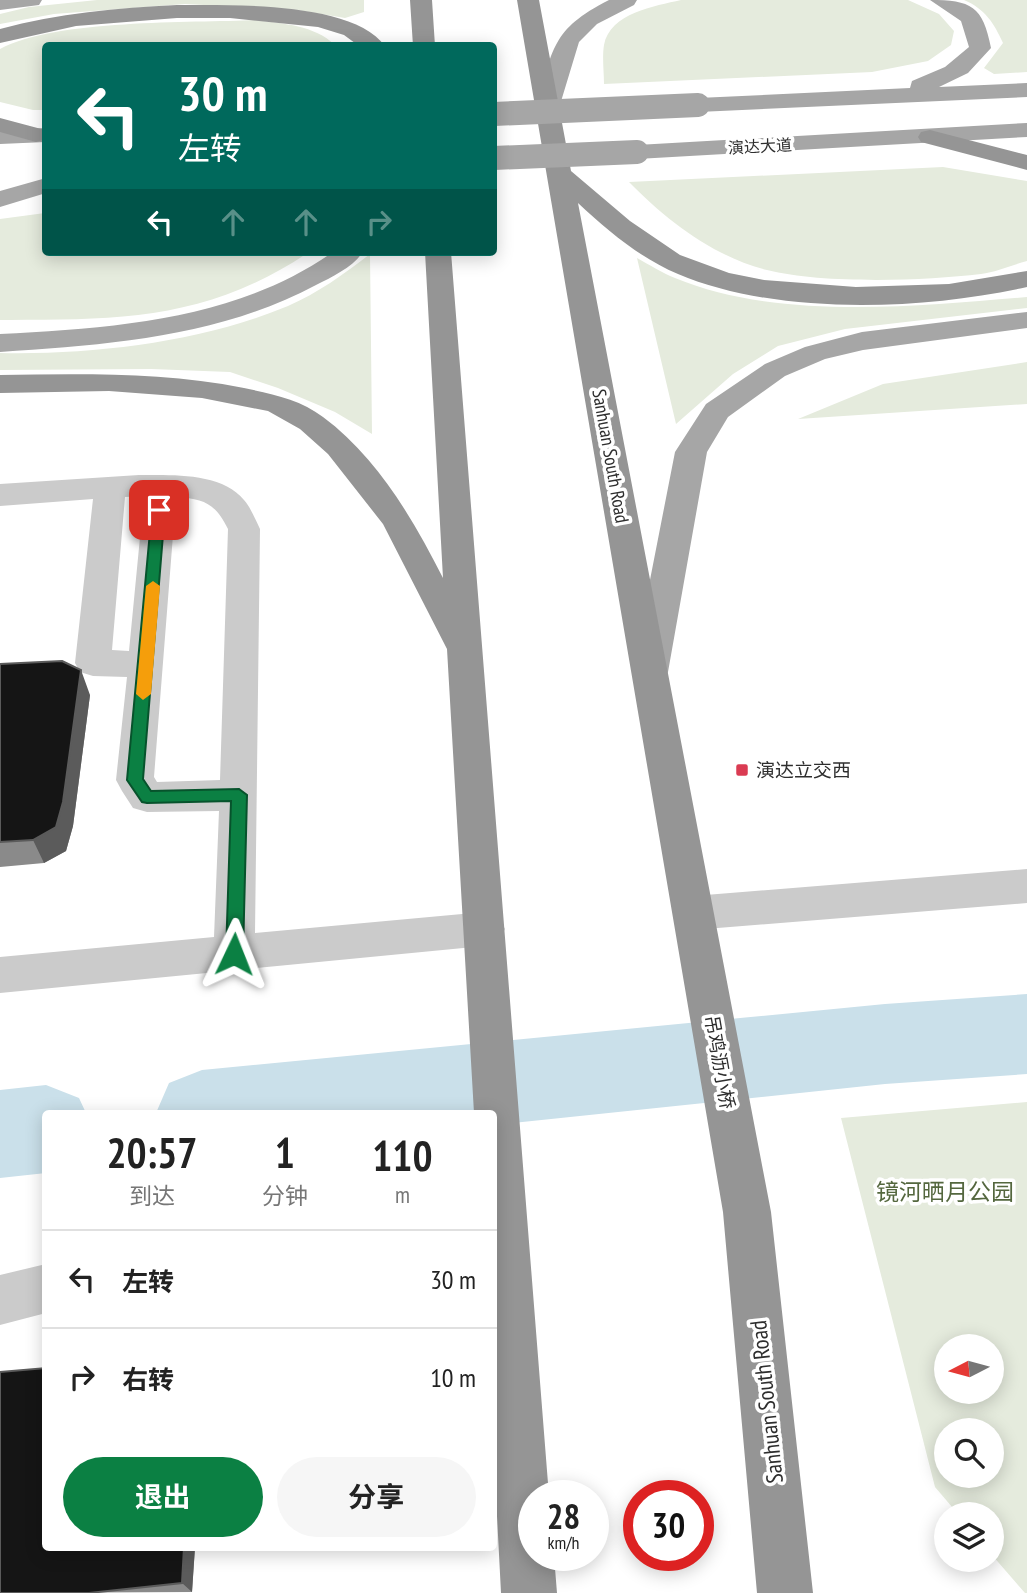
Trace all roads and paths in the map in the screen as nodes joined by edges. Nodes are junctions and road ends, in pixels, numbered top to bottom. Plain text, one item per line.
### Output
1 (31, 0) edge
2 (421, 0) edge
3 (528, 0) edge
4 (626, 0) edge
5 (941, 0) edge
6 (0, 4) edge
7 (0, 36) edge
8 (368, 42) edge
9 (424, 42) edge
10 (1027, 90) edge
11 (898, 95) junction
12 (547, 108) junction
13 (497, 114) edge
14 (0, 125) edge
15 (1027, 130) edge
16 (41, 135) edge
17 (0, 137) edge
18 (930, 137) junction
19 (497, 158) edge
20 (1027, 163) edge
21 (559, 174) junction
22 (0, 183) edge
23 (42, 183) edge
24 (42, 184) edge
25 (0, 199) edge
26 (345, 256) edge
27 (438, 256) edge
28 (1027, 279) edge
29 (1027, 320) edge
30 (0, 343) edge
31 (0, 384) edge
32 (161, 485) junction
33 (110, 487) junction
34 (0, 495) edge
35 (466, 655) junction
36 (146, 664) junction
37 (650, 673) junction
38 (239, 795) junction
39 (1027, 886) edge
40 (693, 913) junction
41 (484, 929) junction
42 (234, 954) junction
43 (0, 975) edge
44 (493, 1110) edge
45 (497, 1188) edge
46 (747, 1212) joint
47 (499, 1228) edge
48 (42, 1289) edge
49 (0, 1300) edge
50 (529, 1593) edge
51 (785, 1593) edge

1 - 6 main road
2 - 9 highway
3 - 12 highway, Sanhuan South Road
4 - 12 main road
5 - 11 main road
7 - 8 highway
10 - 11 main road
11 - 13 main road, bridge
12 - 21 highway, Sanhuan South Road
14 - 16 highway
15 - 18 main road, 演达大道
16 - 17 main road
18 - 19 main road, 演达大道, bridge
18 - 20 highway
21 - 28 highway
21 - 37 highway, Sanhuan South Road
22 - 23 main road
24 - 25 main road
26 - 30 main road
27 - 35 highway
29 - 37 main road
31 - 35 highway
32 - 33 street
32 - 36 street
32 - 38 street
33 - 34 street
33 - 36 street
35 - 41 highway
36 - 38 street
37 - 40 highway, Sanhuan South Road
38 - 42 street
39 - 40 street
40 - 46 highway, 吊鸡沥小桥
41 - 42 street
41 - 44 highway
42 - 43 street
45 - 47 highway
46 - 51 highway, Sanhuan South Road
47 - 50 highway
48 - 49 street

